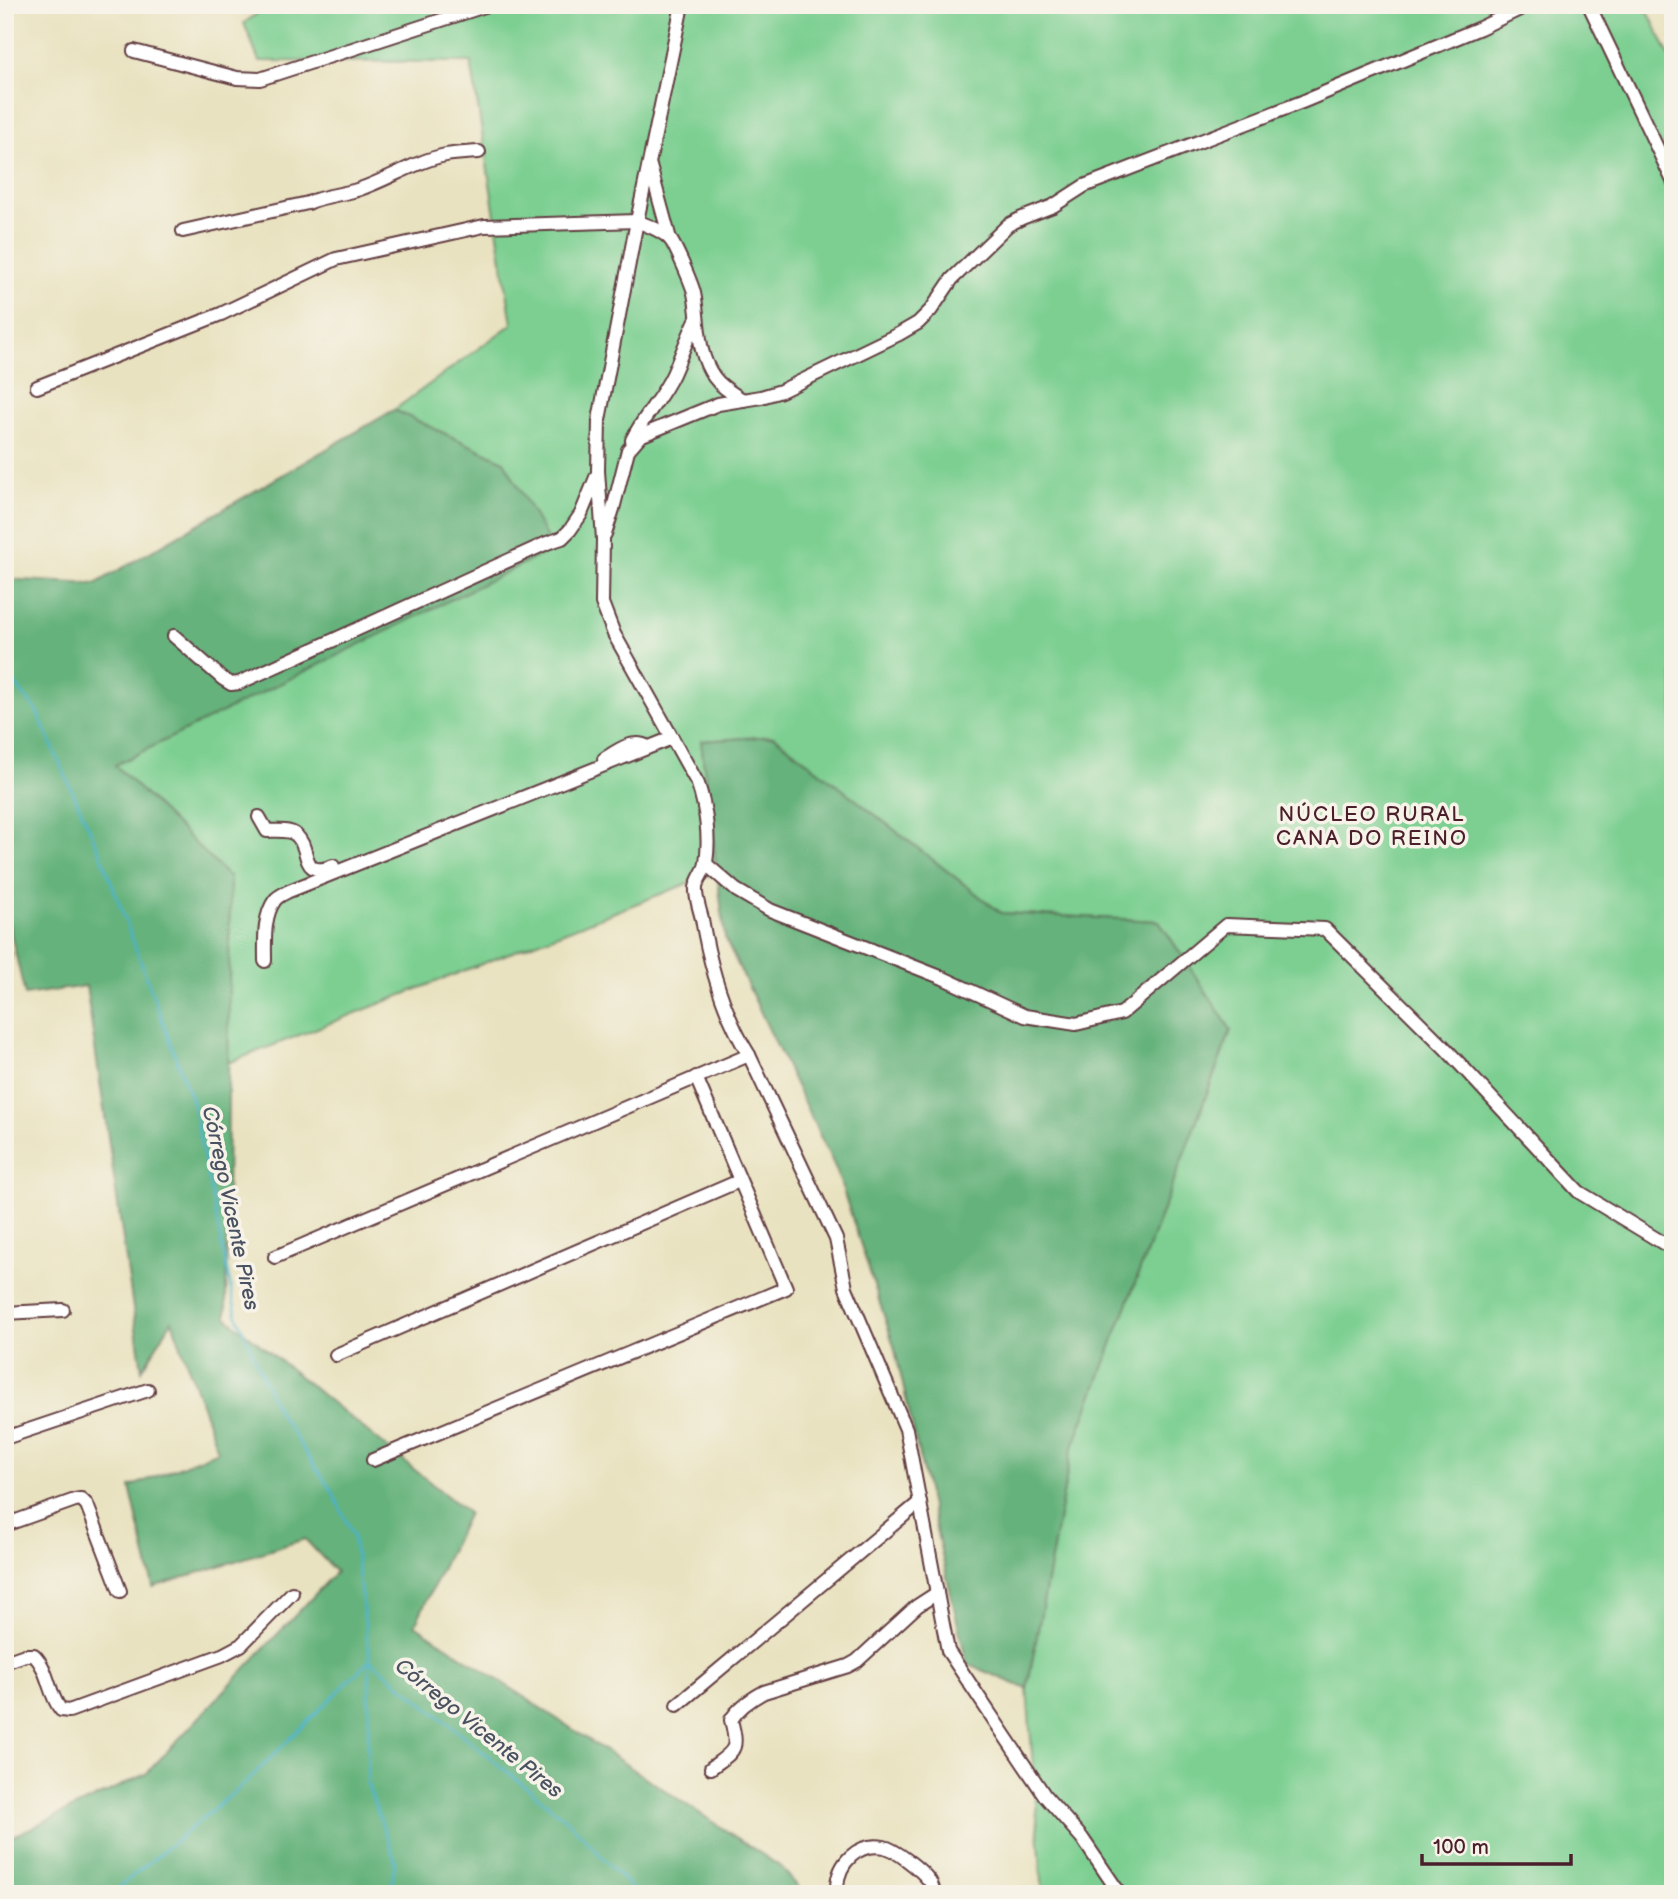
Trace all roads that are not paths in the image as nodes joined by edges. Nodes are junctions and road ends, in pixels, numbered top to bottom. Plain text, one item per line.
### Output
1 (488, 5) edge
2 (682, 5) edge
3 (1528, 5) edge
4 (1589, 5) edge
5 (134, 51) dead end
6 (479, 152) dead end
7 (649, 163) junction
8 (1673, 181) edge
9 (637, 221) junction
10 (183, 231) dead end
11 (670, 240) junction
12 (697, 318) junction
13 (37, 387) dead end
14 (743, 400) junction
15 (628, 450) junction
16 (598, 471) junction
17 (603, 539) junction
18 (174, 636) dead end
19 (672, 738) junction
20 (648, 747) junction
21 (259, 817) dead end
22 (706, 864) junction
23 (265, 961) dead end
24 (749, 1055) junction
25 (696, 1077) junction
26 (739, 1181) junction
27 (1673, 1249) edge
28 (275, 1257) dead end
29 (63, 1310) dead end
30 (5, 1313) edge
31 (336, 1355) dead end
32 (148, 1390) dead end
33 (5, 1438) edge
34 (373, 1460) dead end
35 (920, 1502) junction
36 (5, 1525) edge
37 (120, 1591) dead end
38 (292, 1592) dead end
39 (937, 1593) junction
40 (5, 1662) edge
41 (677, 1705) dead end
42 (711, 1768) dead end
43 (837, 1887) dead end
44 (934, 1894) edge
45 (1120, 1894) edge

1 - 5 street
2 - 7 street
3 - 14 street
4 - 8 street
6 - 10 street
7 - 9 street
7 - 11 street
9 - 11 street
9 - 13 street
9 - 16 street
11 - 12 street
12 - 14 street
12 - 15 street
14 - 15 street
15 - 17 street
16 - 17 street
16 - 18 street
17 - 19 street
19 - 20 street
19 - 22 street
20 - 21 street
20 - 23 street
22 - 24 street
22 - 27 street
24 - 25 street
24 - 35 street
25 - 26 street
25 - 28 street
26 - 31 street
26 - 34 street
29 - 30 street
32 - 33 street
35 - 39 street
35 - 41 street
36 - 37 street
38 - 40 street
39 - 42 street
39 - 45 street
43 - 44 street

